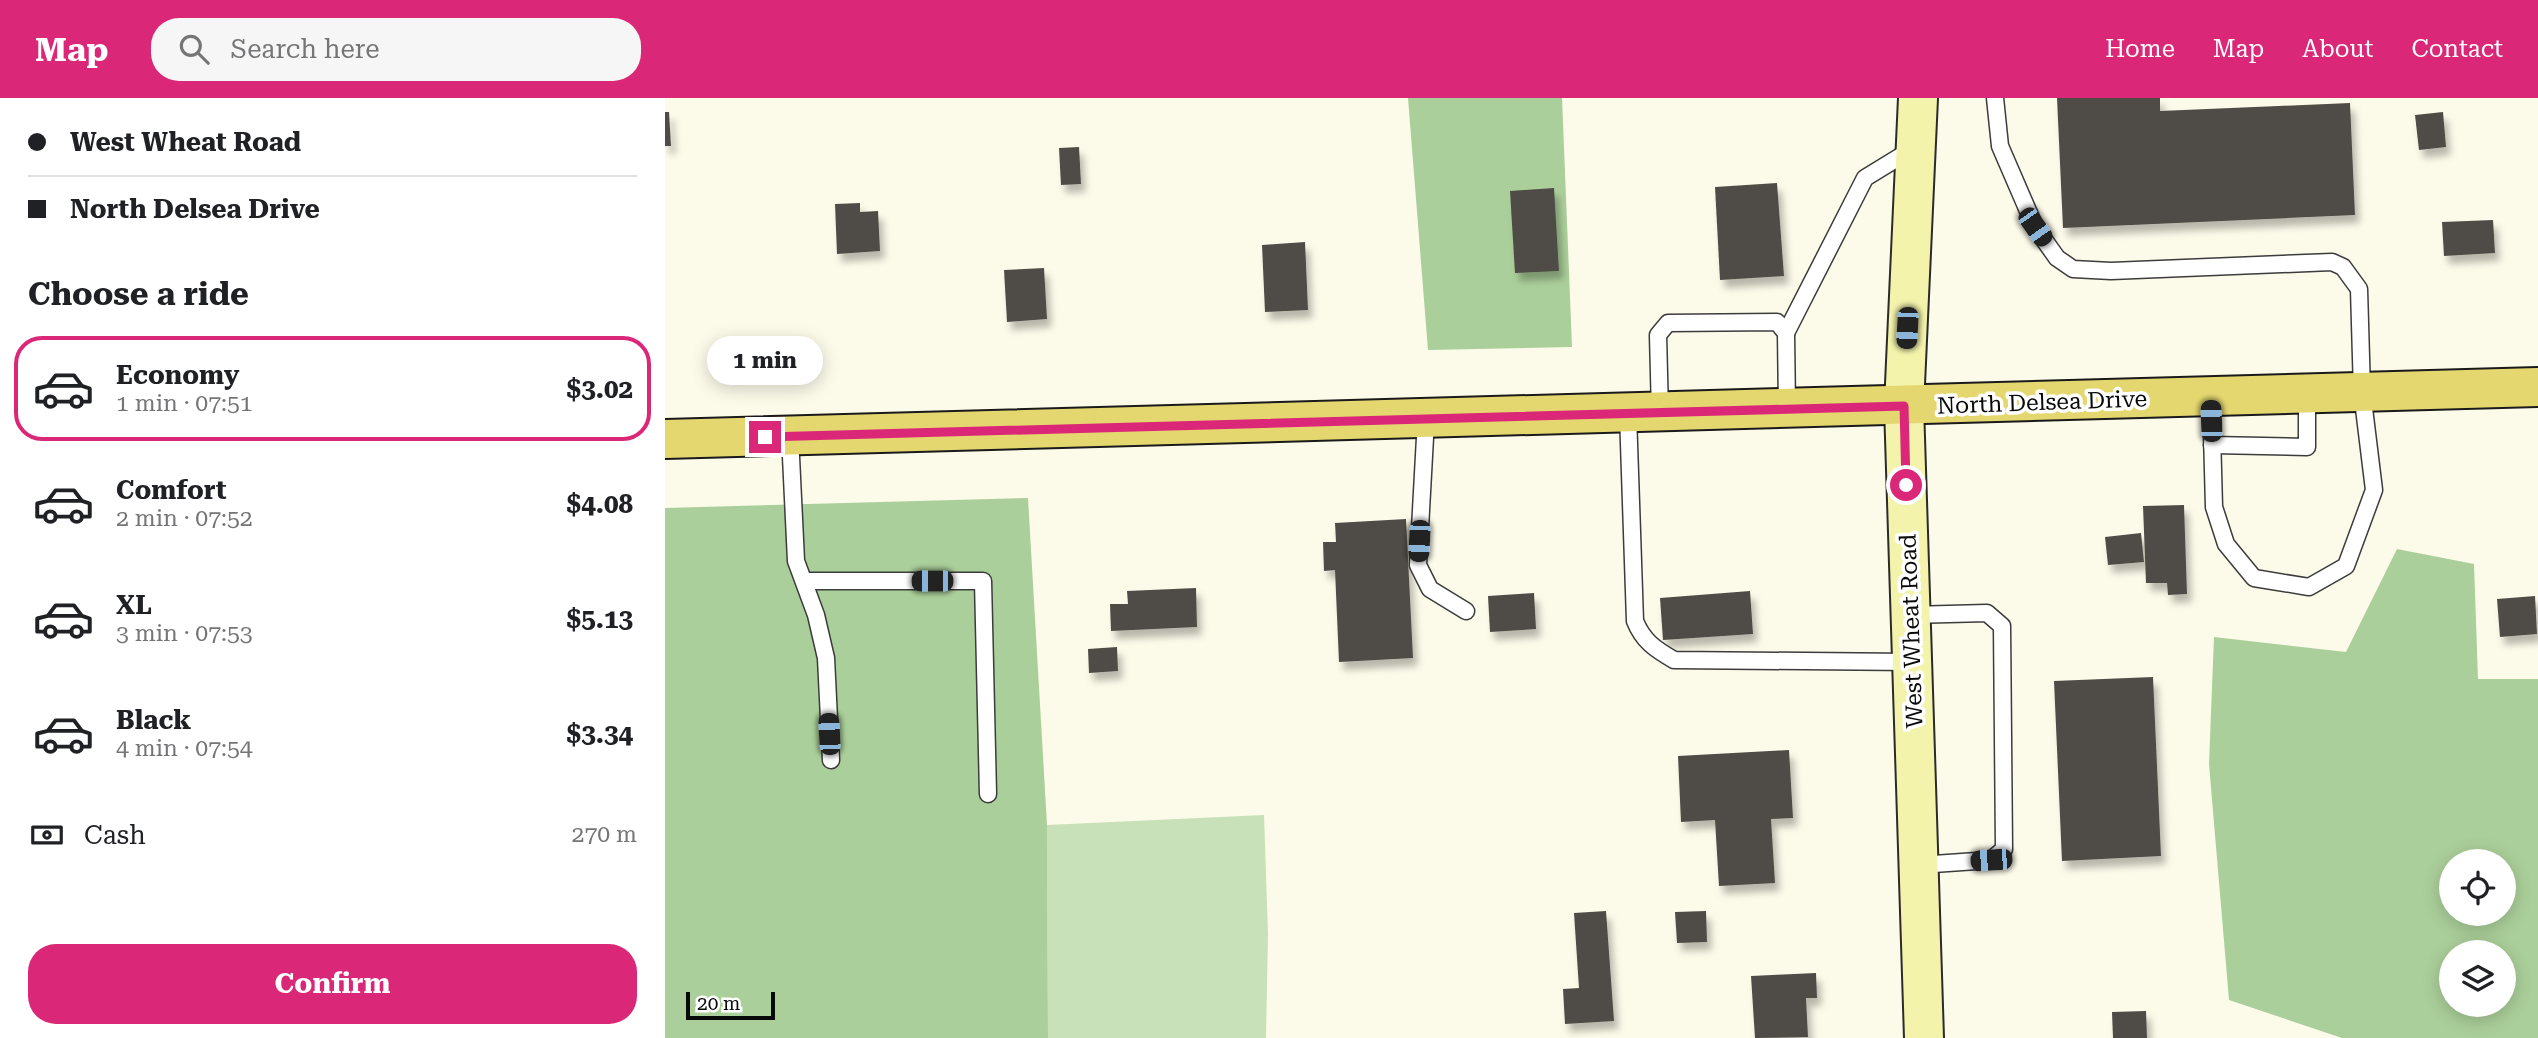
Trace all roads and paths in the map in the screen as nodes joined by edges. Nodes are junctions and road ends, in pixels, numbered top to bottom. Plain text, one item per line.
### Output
1 (1918, 98) edge
2 (1995, 98) edge
3 (1916, 147) junction
4 (1786, 333) junction
5 (2538, 387) edge
6 (2362, 392) junction
7 (2307, 394) junction
8 (2211, 397) junction
9 (1904, 406) junction
10 (1787, 409) junction
11 (1644, 413) junction
12 (1426, 419) junction
13 (790, 436) junction
14 (665, 439) edge
15 (2212, 445) junction
16 (804, 581) junction
17 (1467, 611) dead end
18 (1910, 615) junction
19 (1912, 662) junction
20 (831, 760) dead end
21 (988, 794) dead end
22 (1919, 865) junction
23 (1924, 1038) edge

1 - 3 street, West Wheat Road
2 - 6 lane
3 - 4 lane
3 - 9 street, West Wheat Road
4 - 10 lane
4 - 11 lane
5 - 6 main road, North Delsea Drive
6 - 7 main road, North Delsea Drive
6 - 15 lane
7 - 8 main road, North Delsea Drive
7 - 15 lane
8 - 9 main road, North Delsea Drive
8 - 15 lane
9 - 10 main road, North Delsea Drive
9 - 18 street, West Wheat Road
10 - 11 main road, North Delsea Drive
11 - 12 main road, North Delsea Drive
11 - 19 lane
12 - 13 main road, North Delsea Drive
12 - 17 lane
13 - 14 main road, North Delsea Drive
13 - 16 lane
16 - 20 lane
16 - 21 lane
18 - 19 street, West Wheat Road
18 - 22 lane
19 - 22 street, West Wheat Road
22 - 23 street, West Wheat Road

